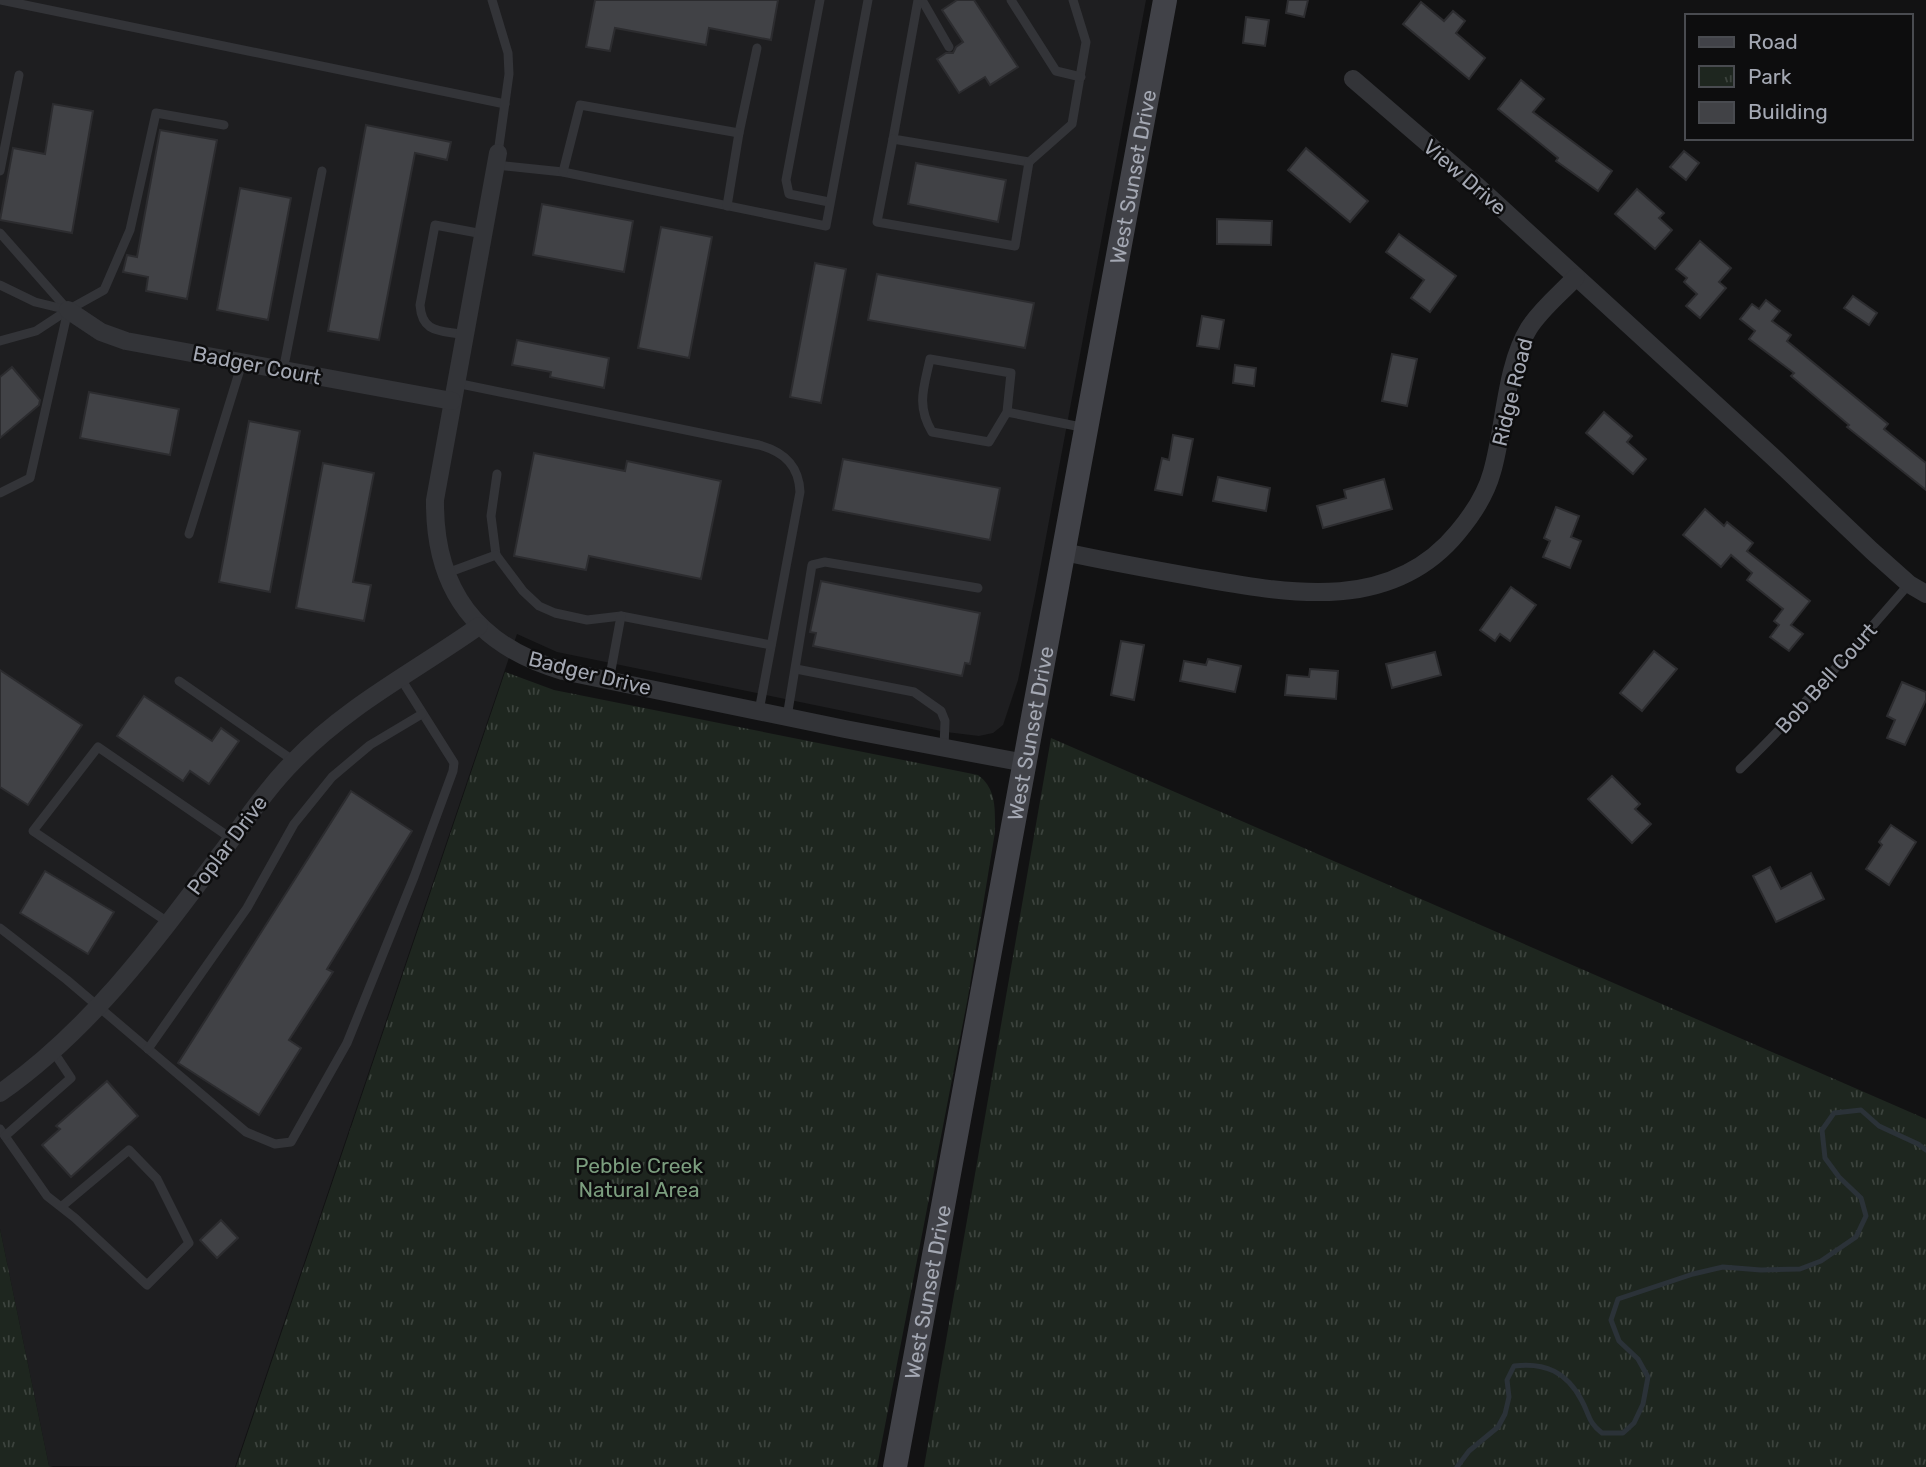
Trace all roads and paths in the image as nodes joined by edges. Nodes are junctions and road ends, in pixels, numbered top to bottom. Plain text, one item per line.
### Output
1 (1, 0) edge
2 (492, 0) edge
3 (820, 0) edge
4 (868, 0) edge
5 (920, 0) edge
6 (1011, 0) edge
7 (1073, 0) edge
8 (1166, 0) edge
9 (949, 47) dead end
10 (757, 48) dead end
11 (19, 75) dead end
12 (1081, 76) junction
13 (1353, 79) dead end
14 (505, 104) junction
15 (224, 125) dead end
16 (739, 133) junction
17 (893, 139) junction
18 (497, 159) junction
19 (1028, 162) junction
20 (0, 171) edge
21 (322, 171) dead end
22 (564, 172) junction
23 (829, 202) junction
24 (727, 206) junction
25 (0, 233) edge
26 (483, 234) junction
27 (1576, 277) junction
28 (0, 285) edge
29 (68, 310) junction
30 (464, 335) junction
31 (0, 341) edge
32 (242, 363) junction
33 (283, 371) junction
34 (454, 392) junction
35 (1007, 412) junction
36 (1087, 429) junction
37 (497, 474) dead end
38 (0, 493) edge
39 (189, 534) dead end
40 (1064, 552) junction
41 (496, 555) junction
42 (447, 573) junction
43 (1909, 584) junction
44 (978, 588) dead end
45 (1926, 594) edge
46 (621, 616) junction
47 (479, 626) junction
48 (771, 645) junction
49 (796, 669) junction
50 (401, 679) junction
51 (179, 681) dead end
52 (608, 681) junction
53 (759, 711) junction
54 (422, 713) junction
55 (787, 717) junction
56 (944, 748) junction
57 (294, 761) junction
58 (1026, 763) junction
59 (1740, 769) dead end
60 (232, 839) junction
61 (169, 923) junction
62 (0, 928) edge
63 (99, 1007) junction
64 (148, 1049) junction
65 (53, 1051) junction
66 (0, 1093) edge
67 (2, 1132) edge
68 (61, 1208) junction
69 (895, 1467) edge

1 - 14 lane
2 - 14 lane
3 - 23 lane
4 - 23 lane
5 - 9 lane
5 - 17 lane
6 - 12 lane
7 - 12 lane
8 - 36 main road, West Sunset Drive
10 - 16 lane
11 - 20 lane
12 - 19 lane
13 - 27 street, View Drive
14 - 18 lane
15 - 29 lane
16 - 22 lane
16 - 24 lane
17 - 19 lane
17 - 19 lane
18 - 22 lane
18 - 26 street, Badger Drive
21 - 33 lane
22 - 24 lane
23 - 24 lane
25 - 29 lane
26 - 30 street, Badger Drive
26 - 30 lane
27 - 40 street, Ridge Road
27 - 43 street
28 - 29 lane
29 - 31 lane
29 - 32 street, Badger Court
29 - 38 lane
30 - 34 street, Badger Drive
32 - 33 street, Badger Court
32 - 39 lane
33 - 34 street, Badger Court
34 - 42 street, Badger Drive
34 - 48 lane
35 - 35 lane
35 - 36 lane
36 - 40 main road, West Sunset Drive
37 - 41 lane
40 - 58 main road, West Sunset Drive
41 - 42 lane
41 - 46 lane
42 - 47 street, Badger Drive
43 - 45 street
43 - 59 lane, Bob Bell Court
44 - 49 lane
46 - 48 lane
46 - 52 lane
47 - 50 street, Poplar Drive
47 - 52 street, Badger Drive
48 - 53 lane
49 - 55 lane
49 - 56 lane
50 - 54 lane
50 - 57 street, Poplar Drive
51 - 57 lane
52 - 53 street, Badger Drive
53 - 55 street, Badger Drive
54 - 64 lane
54 - 64 lane
55 - 56 street, Badger Drive
56 - 58 street, Badger Drive
57 - 60 street, Poplar Drive
58 - 69 main road, West Sunset Drive
60 - 61 street, Poplar Drive
60 - 61 lane
61 - 63 street, Poplar Drive
62 - 63 lane
63 - 64 lane
63 - 65 street, Poplar Drive
65 - 66 street, Poplar Drive
65 - 67 lane
67 - 68 lane
68 - 68 lane

